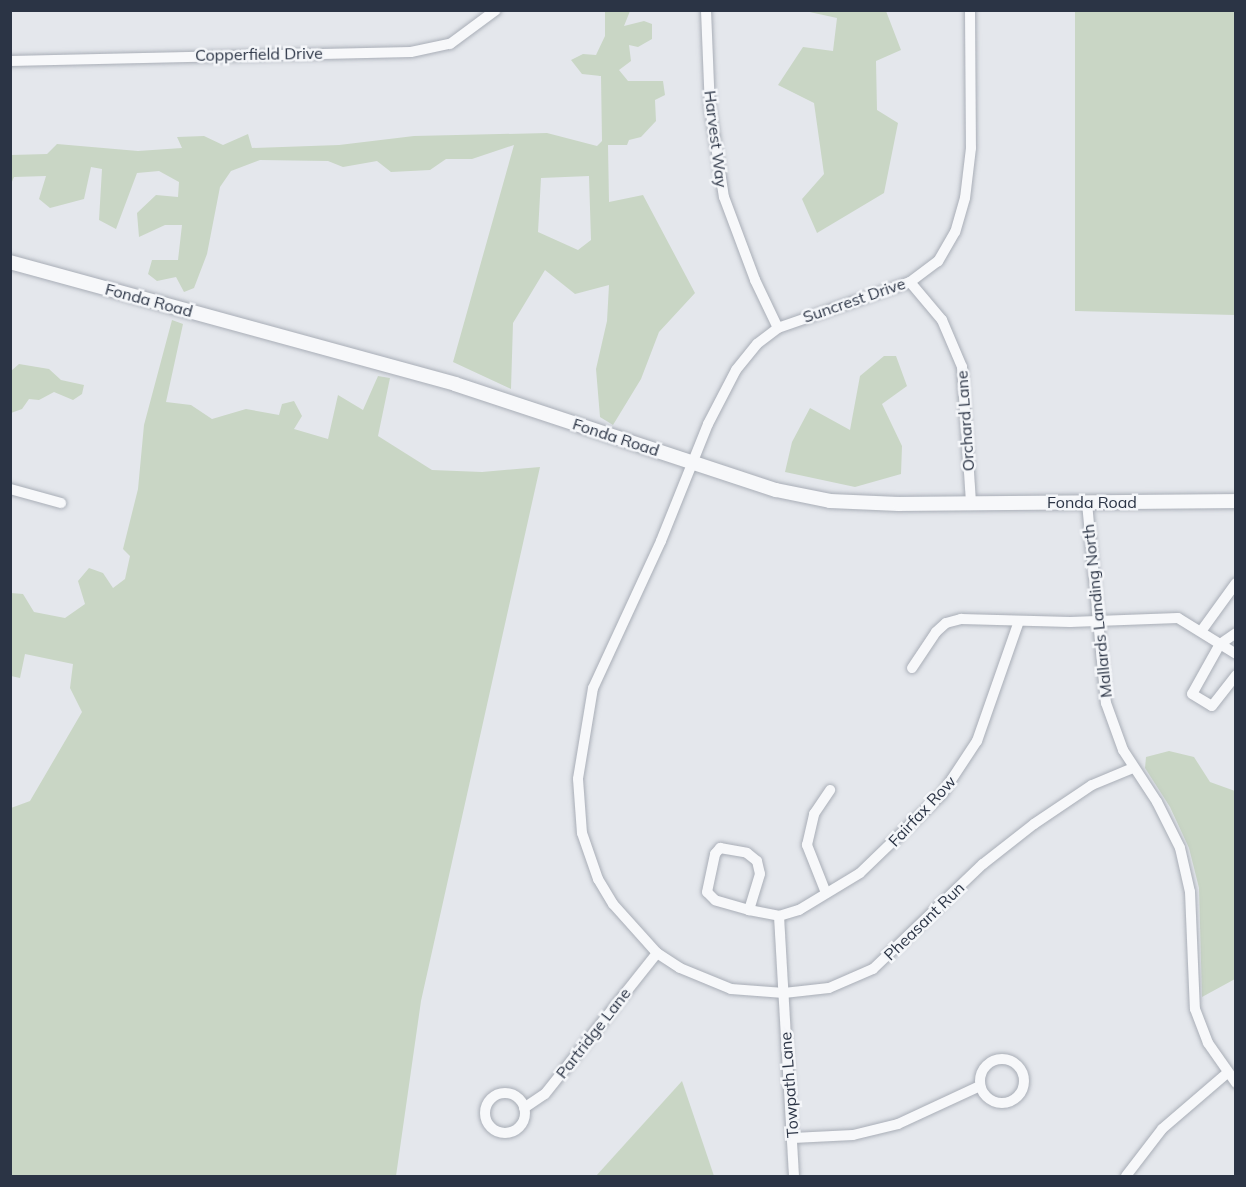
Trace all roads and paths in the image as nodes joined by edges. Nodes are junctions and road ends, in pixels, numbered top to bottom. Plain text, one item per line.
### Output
1 (496, 10) edge
2 (706, 10) edge
3 (970, 10) edge
4 (10, 61) edge
5 (10, 262) edge
6 (910, 282) junction
7 (778, 328) junction
8 (694, 462) junction
9 (10, 489) edge
10 (1236, 501) edge
11 (970, 502) junction
12 (61, 503) dead end
13 (1087, 503) junction
14 (1236, 582) edge
15 (1096, 620) junction
16 (1019, 621) junction
17 (1202, 630) junction
18 (1236, 633) edge
19 (1220, 644) junction
20 (1236, 654) edge
21 (912, 668) dead end
22 (1236, 675) edge
23 (1133, 768) junction
24 (830, 790) dead end
25 (826, 893) junction
26 (749, 910) junction
27 (779, 916) junction
28 (657, 953) junction
29 (784, 993) junction
30 (1227, 1073) junction
31 (1236, 1083) edge
32 (980, 1086) junction
33 (524, 1108) dead end
34 (793, 1138) junction
35 (794, 1176) edge
36 (1126, 1176) edge

1 - 4 street, Copperfield Drive
2 - 7 street, Harvest Way
3 - 6 street, Suncrest Drive
5 - 8 street, Fonda Road
6 - 7 street, Suncrest Drive
6 - 11 street, Orchard Lane
7 - 8 street, Suncrest Drive
8 - 11 street, Fonda Road
8 - 28 street, Pheasant Run
9 - 12 street
10 - 13 street, Fonda Road
11 - 13 street, Fonda Road
13 - 15 street, Mallards Landing North
14 - 17 street
15 - 16 street
15 - 17 street
15 - 23 street, Mallards Landing North
16 - 21 street
16 - 25 street, Fairfax Row
17 - 19 street
18 - 19 street
19 - 20 street
19 - 22 street
23 - 29 street, Pheasant Run
23 - 30 street, Mallards Landing North
24 - 25 street
25 - 27 street, Fairfax Row
26 - 26 street
26 - 27 street
27 - 29 street
28 - 29 street, Pheasant Run
28 - 33 street, Partridge Lane
29 - 34 street, Towpath Lane
30 - 31 street, Mallards Landing North
30 - 36 street
32 - 32 street
32 - 34 street
34 - 35 street, Towpath Lane

